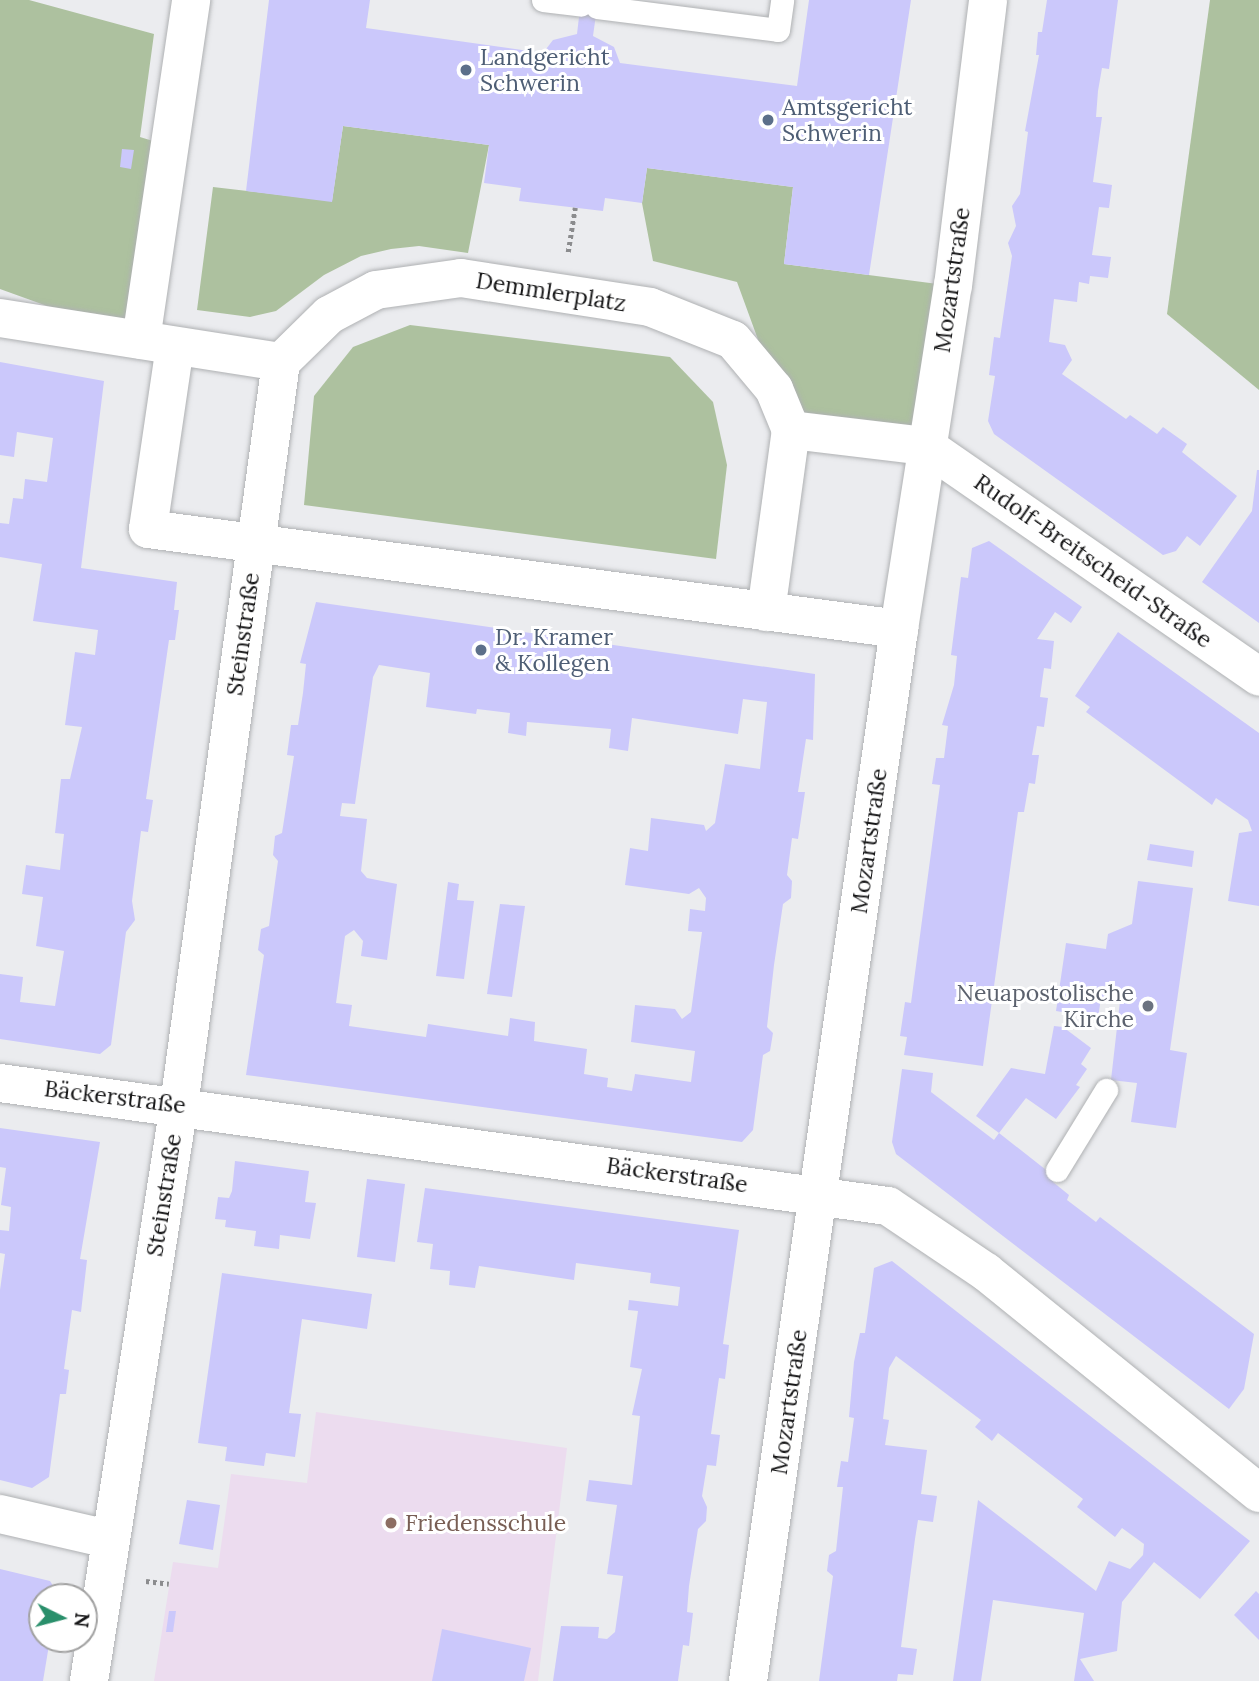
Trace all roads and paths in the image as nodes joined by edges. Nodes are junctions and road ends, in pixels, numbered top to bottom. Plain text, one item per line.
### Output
1 (190, 0) edge
2 (543, 0) edge
3 (782, 0) edge
4 (988, 0) edge
5 (0, 318) edge
6 (158, 343) junction
7 (281, 362) junction
8 (791, 430) junction
9 (926, 446) junction
10 (255, 542) junction
11 (766, 612) junction
12 (899, 629) junction
13 (1259, 677) edge
14 (0, 1083) edge
15 (1106, 1090) dead end
16 (179, 1105) junction
17 (1058, 1170) dead end
18 (819, 1196) junction
19 (1259, 1493) edge
20 (0, 1514) edge
21 (108, 1539) junction
22 (89, 1681) edge
23 (748, 1681) edge

1 - 6 street
2 - 3 lane
4 - 9 street, Mozartstraße
5 - 6 street
6 - 7 street
6 - 10 street
7 - 8 street, Demmlerplatz
7 - 10 street
8 - 9 street
8 - 11 street
9 - 12 street, Mozartstraße
9 - 13 street, Rudolf-Breitscheid-Straße
10 - 11 street
10 - 16 street, Steinstraße
11 - 12 street
12 - 18 street, Mozartstraße
14 - 16 street, Bäckerstraße
15 - 17 lane
16 - 18 street, Bäckerstraße
16 - 21 street, Steinstraße
18 - 19 street, Bäckerstraße
18 - 23 street, Mozartstraße
20 - 21 street
21 - 22 street, Steinstraße

